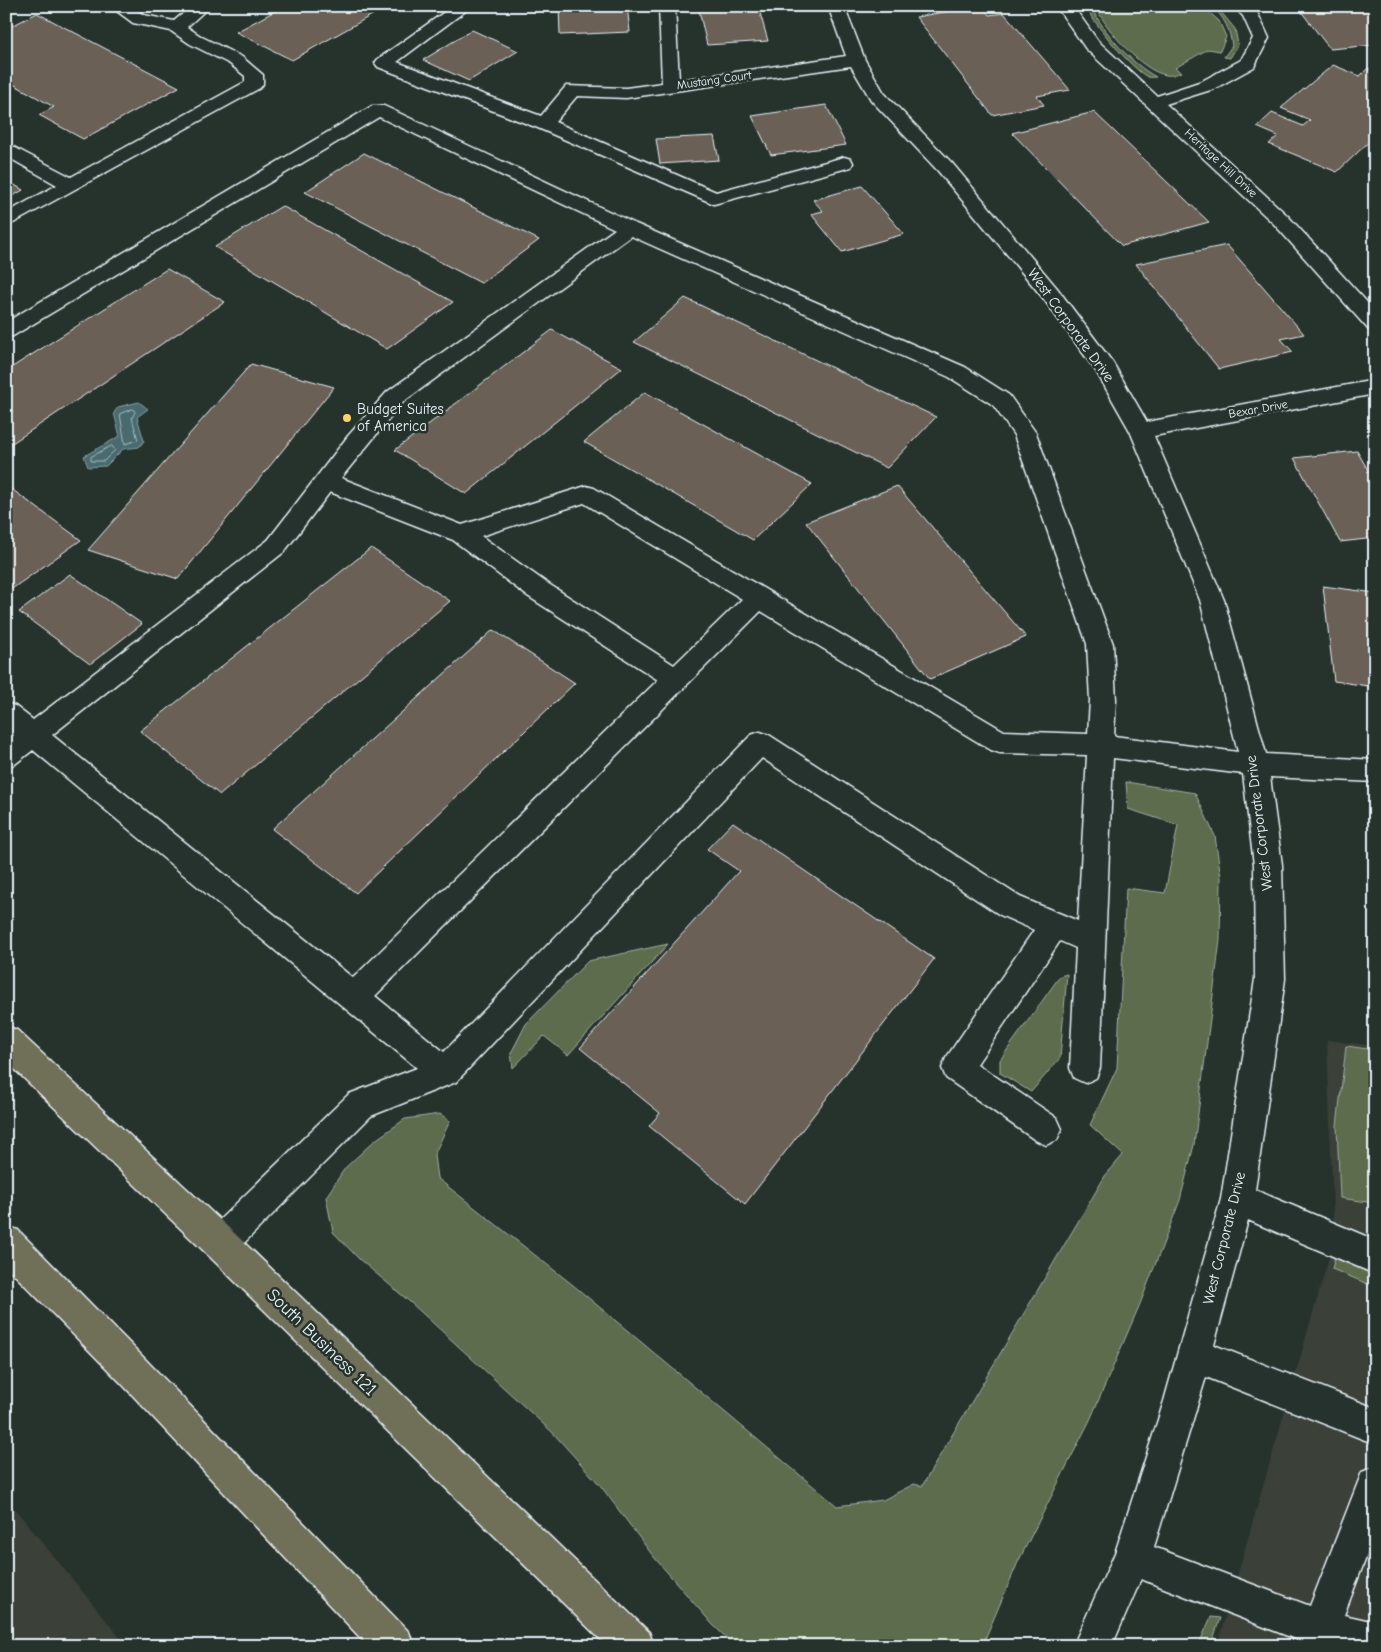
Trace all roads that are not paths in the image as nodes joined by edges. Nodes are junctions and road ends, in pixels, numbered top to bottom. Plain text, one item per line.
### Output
1 (118, 6) edge
2 (202, 6) edge
3 (464, 6) edge
4 (667, 6) edge
5 (836, 6) edge
6 (1064, 6) edge
7 (1241, 6) edge
8 (177, 27) junction
9 (856, 60) junction
10 (671, 86) junction
11 (1155, 102) junction
12 (544, 124) junction
13 (6, 148) edge
14 (844, 163) dead end
15 (71, 185) junction
16 (6, 221) edge
17 (629, 228) junction
18 (1375, 324) edge
19 (6, 331) edge
20 (1375, 387) edge
21 (1141, 431) junction
22 (326, 481) junction
23 (461, 534) junction
24 (758, 597) junction
25 (676, 679) junction
26 (6, 713) edge
27 (33, 735) junction
28 (1101, 745) junction
29 (6, 756) edge
30 (1255, 766) junction
31 (1375, 771) edge
32 (1054, 925) junction
33 (1092, 941) junction
34 (354, 997) junction
35 (6, 1040) edge
36 (1085, 1068) dead end
37 (445, 1072) junction
38 (1046, 1129) dead end
39 (1237, 1199) junction
40 (6, 1242) edge
41 (220, 1243) junction
42 (1375, 1258) edge
43 (1195, 1355) junction
44 (1375, 1426) edge
45 (1375, 1485) edge
46 (1132, 1558) junction
47 (1321, 1638) edge
48 (1375, 1641) edge
49 (396, 1646) edge
50 (635, 1646) edge
51 (1092, 1646) edge

1 - 8 street
2 - 8 street
3 - 12 street
4 - 10 street
5 - 9 street, West Corporate Drive
6 - 11 street, Heritage Hill Drive
7 - 11 street
8 - 15 street
9 - 10 street, Mustang Court
9 - 21 street, West Corporate Drive
10 - 12 street, Mustang Court
11 - 18 street, Heritage Hill Drive
12 - 14 street
13 - 15 street
15 - 16 street
17 - 19 street
17 - 22 street
17 - 28 street
20 - 21 street, Bexar Drive
21 - 30 street, West Corporate Drive
22 - 23 street
22 - 27 street
23 - 24 street
23 - 25 street
24 - 25 street
24 - 28 street
25 - 34 street
26 - 27 street
27 - 29 street
27 - 34 street
28 - 30 street
28 - 33 street
30 - 31 street
30 - 39 street, West Corporate Drive
32 - 33 street
32 - 37 street
32 - 38 street
33 - 36 street
34 - 37 street
35 - 41 main road, South Business 121
37 - 41 street
39 - 42 street
39 - 43 street, West Corporate Drive
40 - 49 main road
41 - 50 main road, South Business 121
43 - 44 street
43 - 46 street, West Corporate Drive
45 - 47 street
46 - 47 street
46 - 51 street, West Corporate Drive
47 - 48 street

